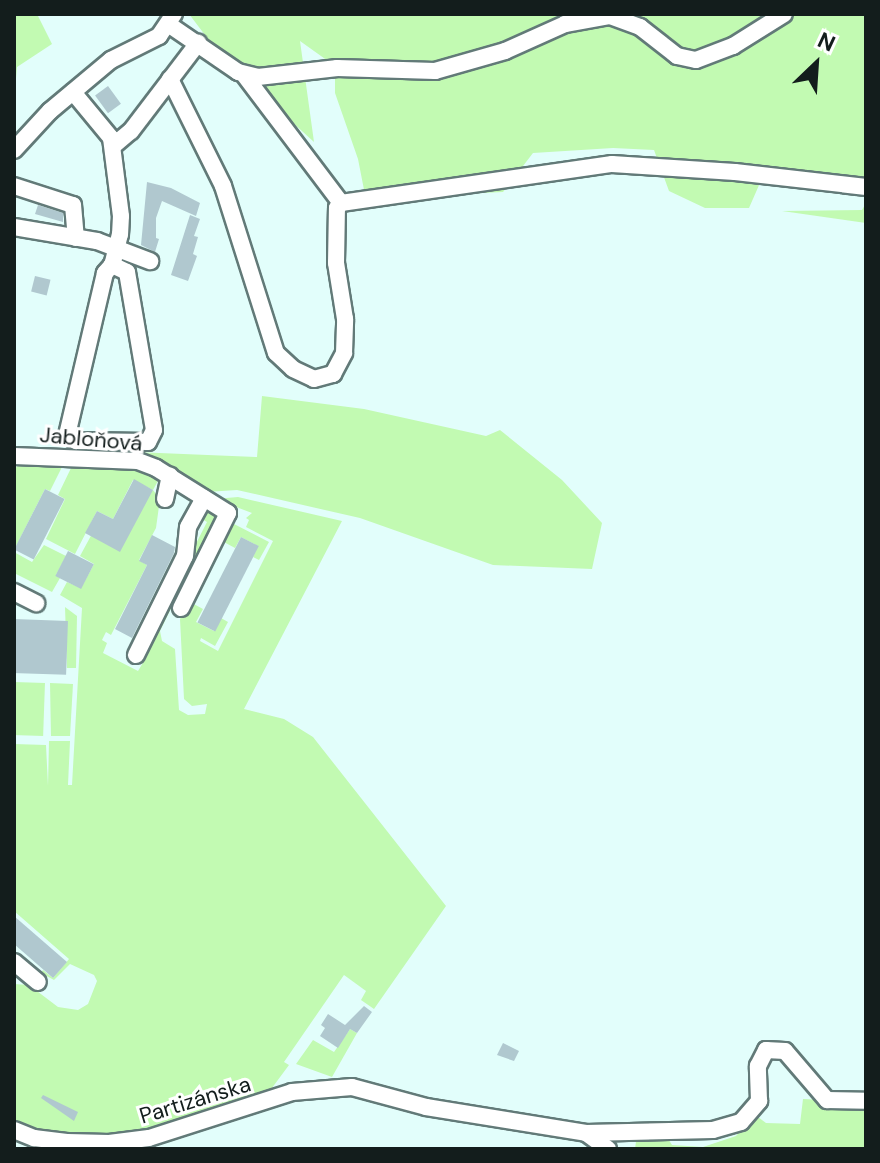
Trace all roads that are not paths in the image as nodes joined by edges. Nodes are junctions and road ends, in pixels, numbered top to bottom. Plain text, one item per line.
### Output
1 (784, 14) edge
2 (171, 19) edge
3 (198, 43) junction
4 (245, 76) junction
5 (170, 79) junction
6 (73, 92) junction
7 (113, 146) junction
8 (14, 150) edge
9 (14, 186) edge
10 (866, 187) edge
11 (341, 203) junction
12 (14, 227) edge
13 (76, 238) junction
14 (116, 246) junction
15 (150, 261) dead end
16 (112, 265) junction
17 (14, 456) edge
18 (204, 498) junction
19 (14, 592) edge
20 (36, 603) dead end
21 (181, 608) dead end
22 (136, 655) dead end
23 (14, 962) edge
24 (38, 982) dead end
25 (866, 1101) edge
26 (14, 1130) edge
27 (586, 1133) junction
28 (608, 1149) edge

1 - 4 street
2 - 3 street
2 - 6 street
3 - 4 street
3 - 5 street
4 - 11 street
5 - 7 street
5 - 11 street
6 - 7 street
6 - 8 street
7 - 14 street
9 - 13 street
10 - 11 street
12 - 13 street
13 - 14 street
14 - 15 street
14 - 16 street
16 - 16 street
17 - 18 street, Jabloňová
18 - 21 street, Jabloňová
18 - 22 street
19 - 20 street
23 - 24 street
25 - 27 street, Partizánska
26 - 27 street, Partizánska
27 - 28 street

